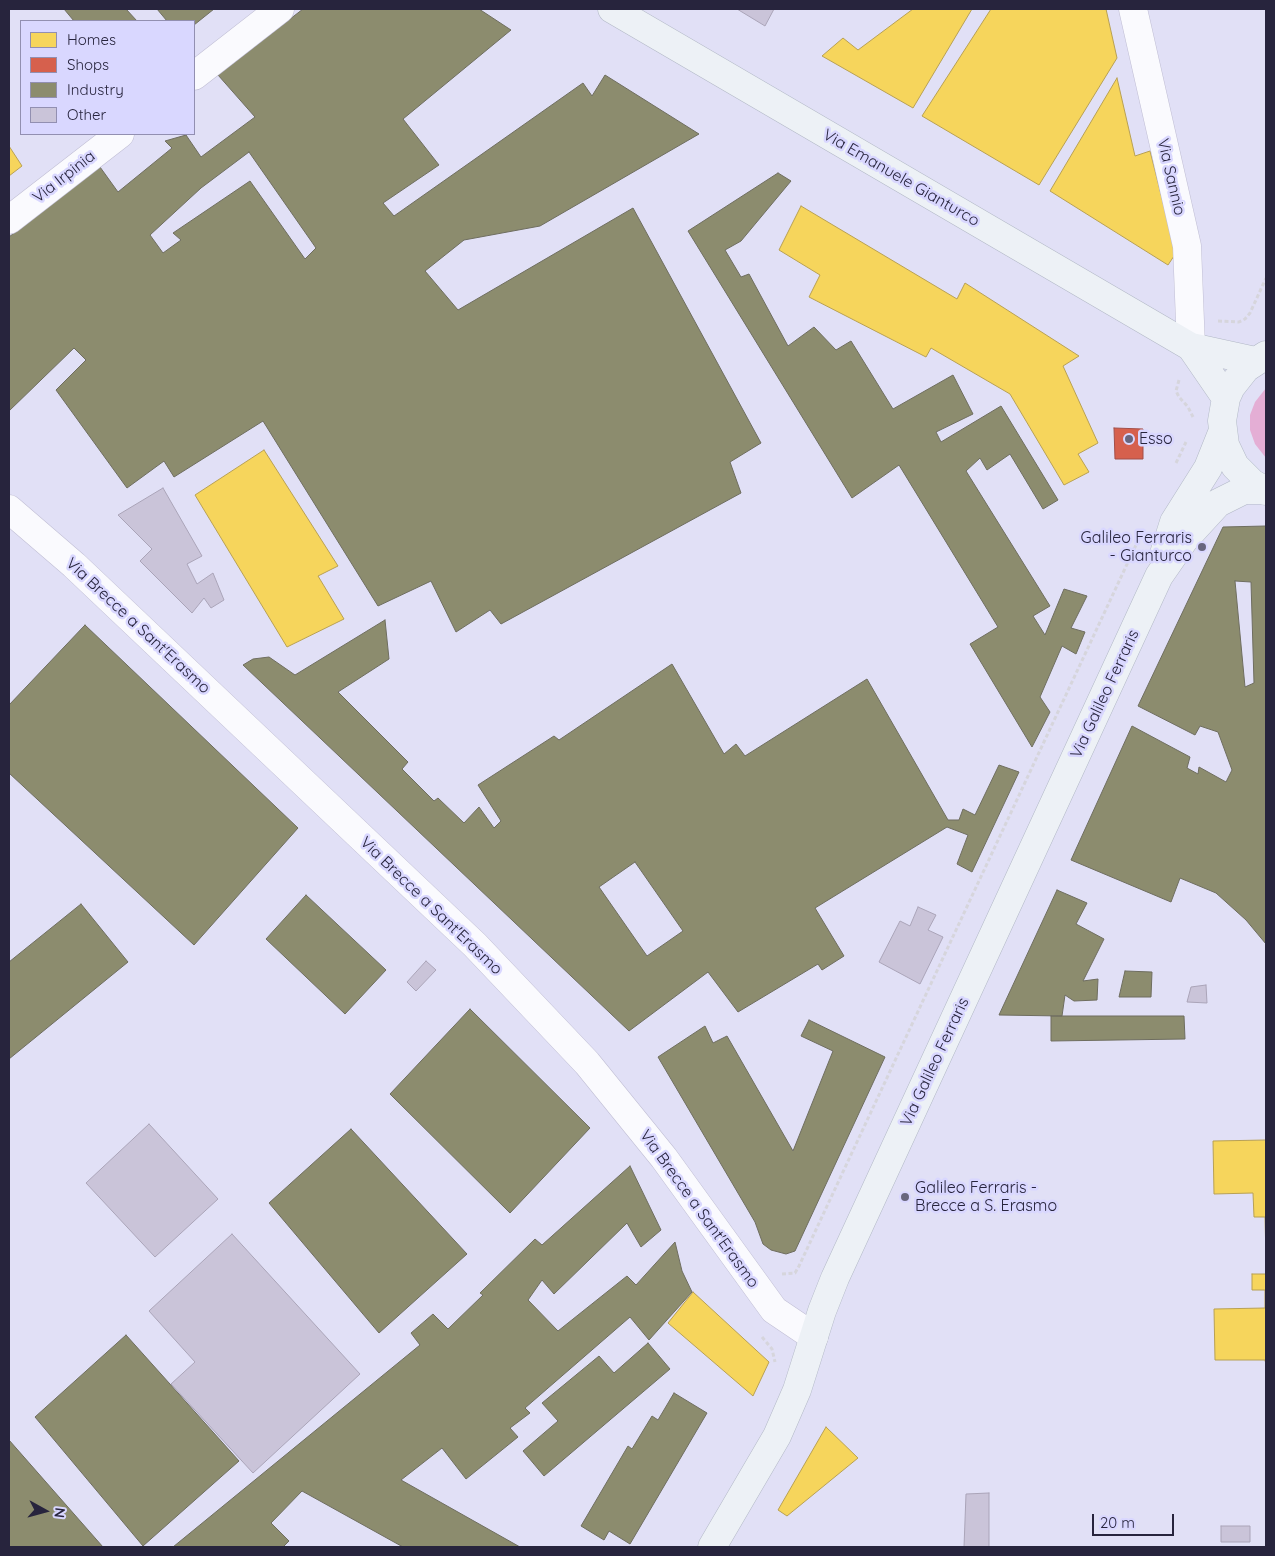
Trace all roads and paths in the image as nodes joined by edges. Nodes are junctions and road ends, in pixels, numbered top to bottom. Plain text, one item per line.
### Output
1 (280, 9) edge
2 (612, 9) edge
3 (1133, 9) edge
4 (195, 75) edge
5 (119, 135) edge
6 (9, 220) edge
7 (1266, 278) edge
8 (1215, 323) dead end
9 (1191, 347) junction
10 (1261, 358) edge
11 (1182, 376) dead end
12 (1226, 398) junction
13 (1193, 422) dead end
14 (1222, 433) junction
15 (1189, 436) dead end
16 (1176, 464) dead end
17 (1264, 490) edge
18 (9, 509) edge
19 (1124, 570) dead end
20 (1159, 576) junction
21 (781, 1274) dead end
22 (761, 1336) dead end
23 (814, 1337) junction
24 (775, 1366) dead end
25 (712, 1547) edge

1 - 4 street
2 - 9 main road, Via Emanuele Gianturco
3 - 9 street, Via Sannio
5 - 6 street, Via Irpinia
7 - 8 path
9 - 10 main road, Via Emanuele Gianturco
9 - 12 main road, Via Emanuele Gianturco
10 - 12 main road
11 - 13 path
12 - 14 main road
14 - 17 main road
14 - 20 main road, Via Galileo Ferraris
15 - 16 path
17 - 20 main road, Via Galileo Ferraris
18 - 23 street, Via Brecce a Sant'Erasmo
19 - 21 path
20 - 23 main road, Via Galileo Ferraris
22 - 24 path
23 - 25 main road, Via Galileo Ferraris

